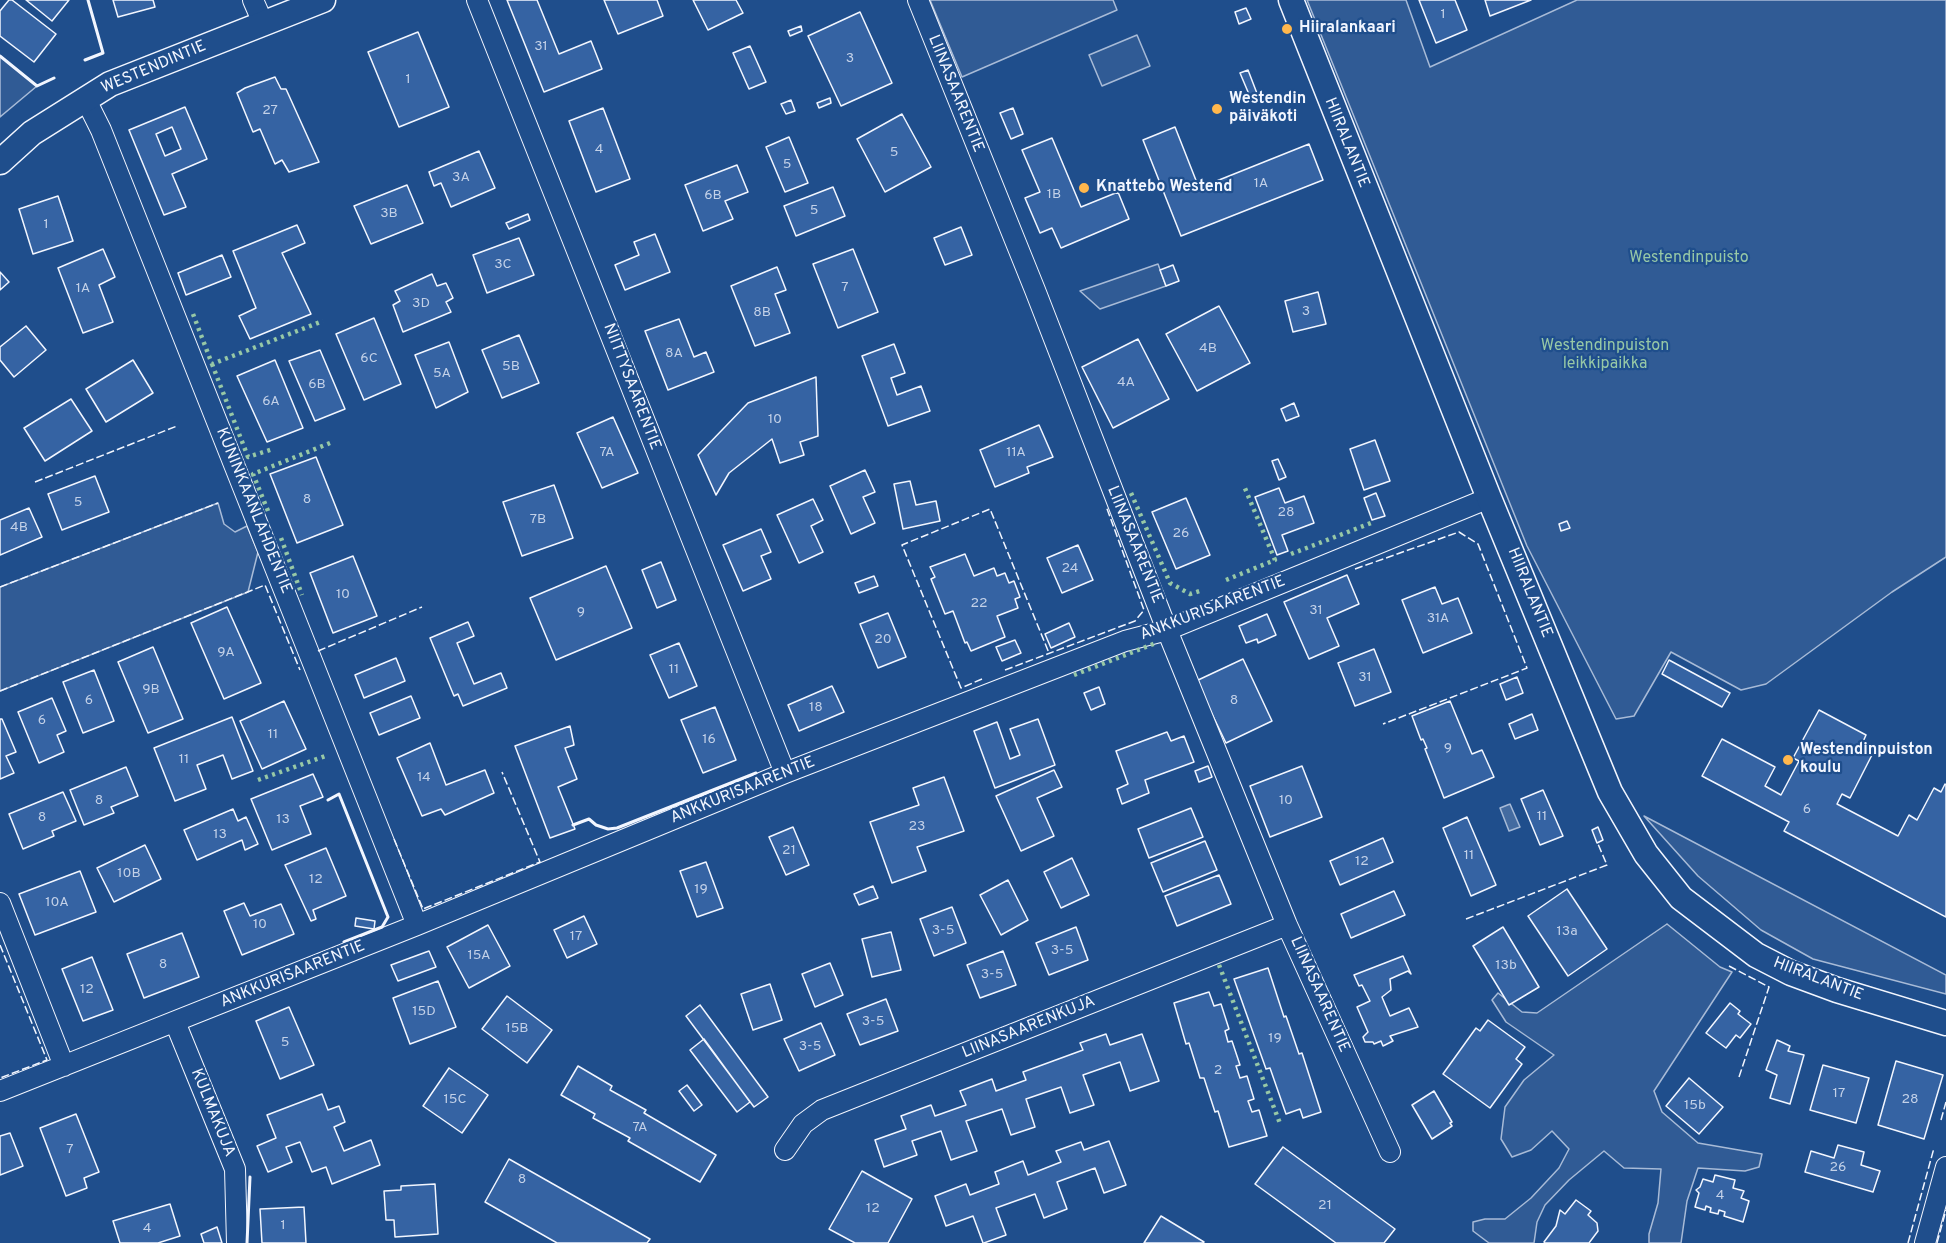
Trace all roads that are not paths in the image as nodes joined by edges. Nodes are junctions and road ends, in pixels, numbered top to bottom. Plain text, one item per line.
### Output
1 (253, 0) edge
2 (323, 0) edge
3 (477, 0) edge
4 (918, 0) edge
5 (1291, 0) edge
6 (263, 23) junction
7 (85, 98) junction
8 (0, 162) edge
9 (1489, 498) junction
10 (1167, 630) junction
11 (786, 773) junction
12 (0, 903) edge
13 (417, 925) junction
14 (1287, 925) junction
15 (175, 1022) junction
16 (1946, 1023) edge
17 (64, 1066) junction
18 (0, 1090) edge
19 (785, 1150) dead end
20 (1390, 1152) dead end
21 (1946, 1167) edge
22 (237, 1243) edge
23 (1925, 1243) edge

1 - 6 street
2 - 6 street, WESTENDINTIE
3 - 11 street, NIITTYSAARENTIE
4 - 10 street, LIINASAARENTIE
5 - 9 street, HIIRALANTIE
6 - 7 street, WESTENDINTIE
7 - 8 street, WESTENDINTIE
7 - 13 street, KUNINKAANLAHDENTIE
9 - 10 street, ANKKURISAARENTIE
9 - 16 street, HIIRALANTIE
10 - 11 street, ANKKURISAARENTIE
10 - 14 street, LIINASAARENTIE
11 - 13 street, ANKKURISAARENTIE
12 - 17 street
13 - 15 street, ANKKURISAARENTIE
14 - 19 street, LIINASAARENKUJA
14 - 20 street, LIINASAARENTIE
15 - 17 street, ANKKURISAARENTIE
15 - 22 street, KULMAKUJA
17 - 18 street, ANKKURISAARENTIE
21 - 23 street

